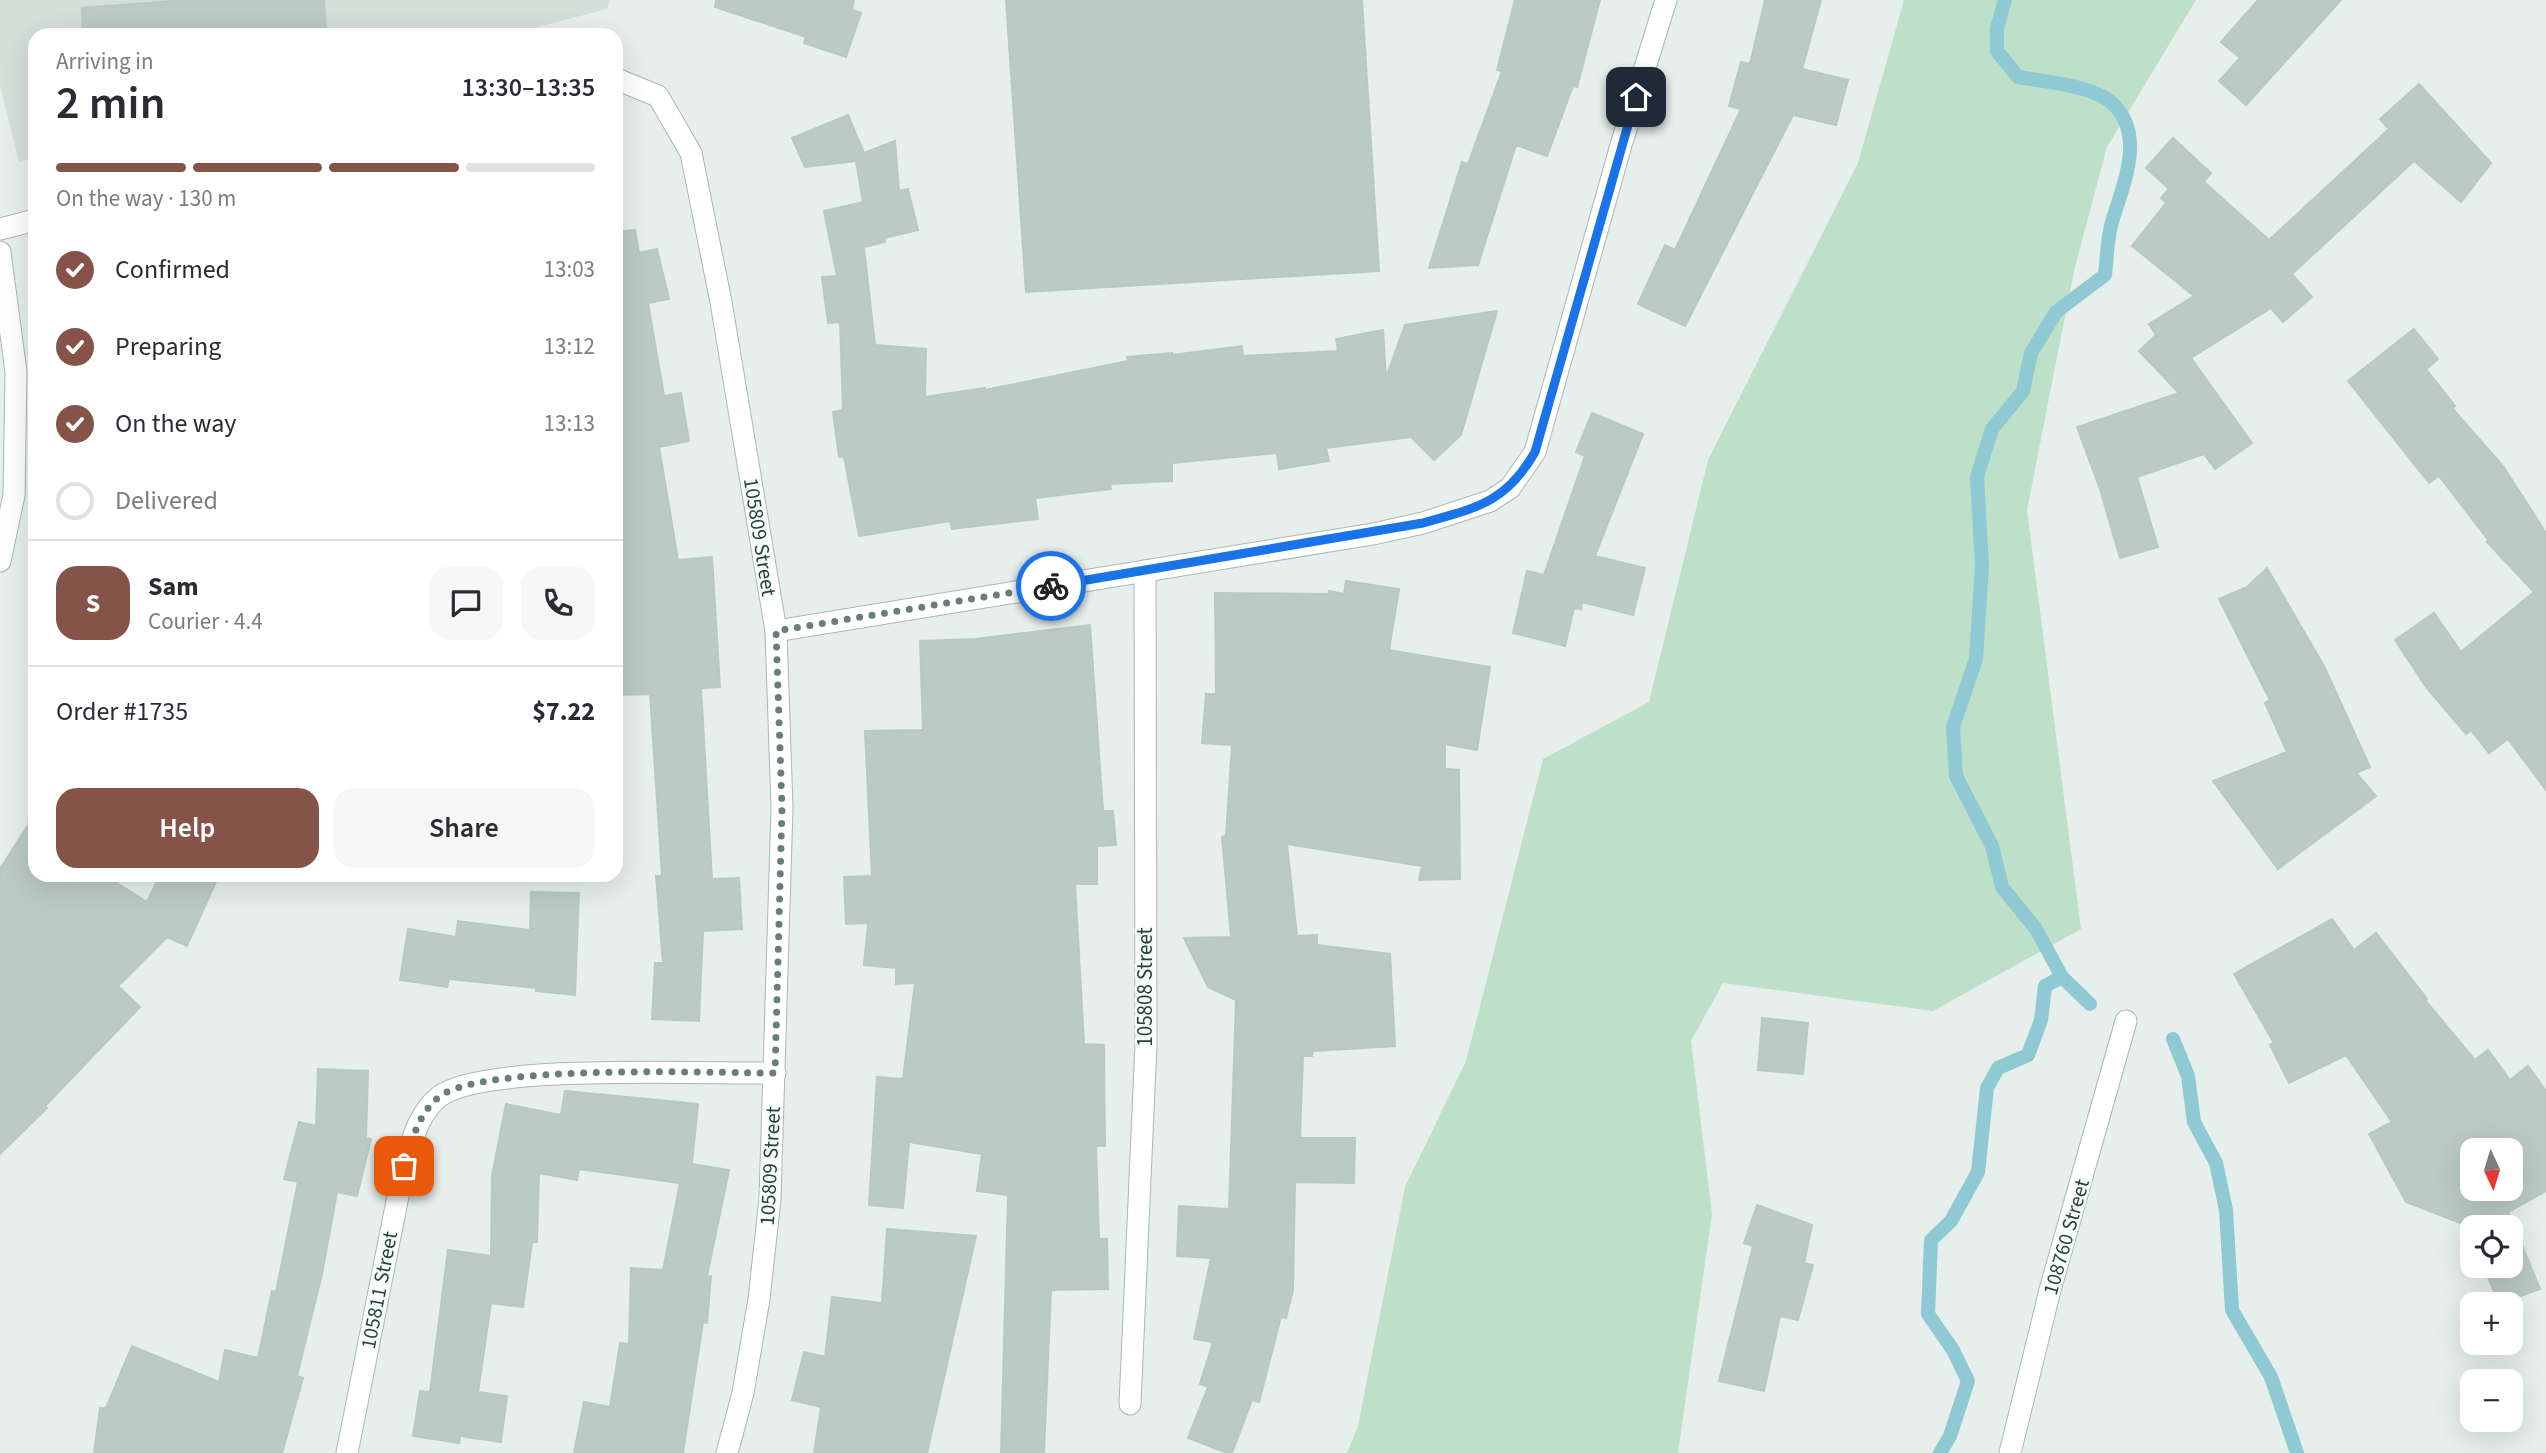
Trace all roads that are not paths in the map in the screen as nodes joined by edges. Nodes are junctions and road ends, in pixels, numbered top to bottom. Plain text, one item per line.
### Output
1 (1666, 0) edge
2 (623, 82) edge
3 (28, 222) edge
4 (0, 229) edge
5 (0, 252) edge
6 (0, 561) edge
7 (1145, 570) junction
8 (776, 631) junction
9 (2126, 1021) dead end
10 (775, 1073) junction
11 (1130, 1404) dead end
12 (347, 1453) edge
13 (727, 1453) edge
14 (2010, 1453) edge

1 - 7 street
2 - 8 street, 105809 Street
3 - 4 street
5 - 6 street
7 - 8 street
7 - 11 street, 105808 Street
8 - 10 street, 105809 Street
9 - 14 street, 108760 Street
10 - 12 street, 105811 Street
10 - 13 street, 105809 Street

